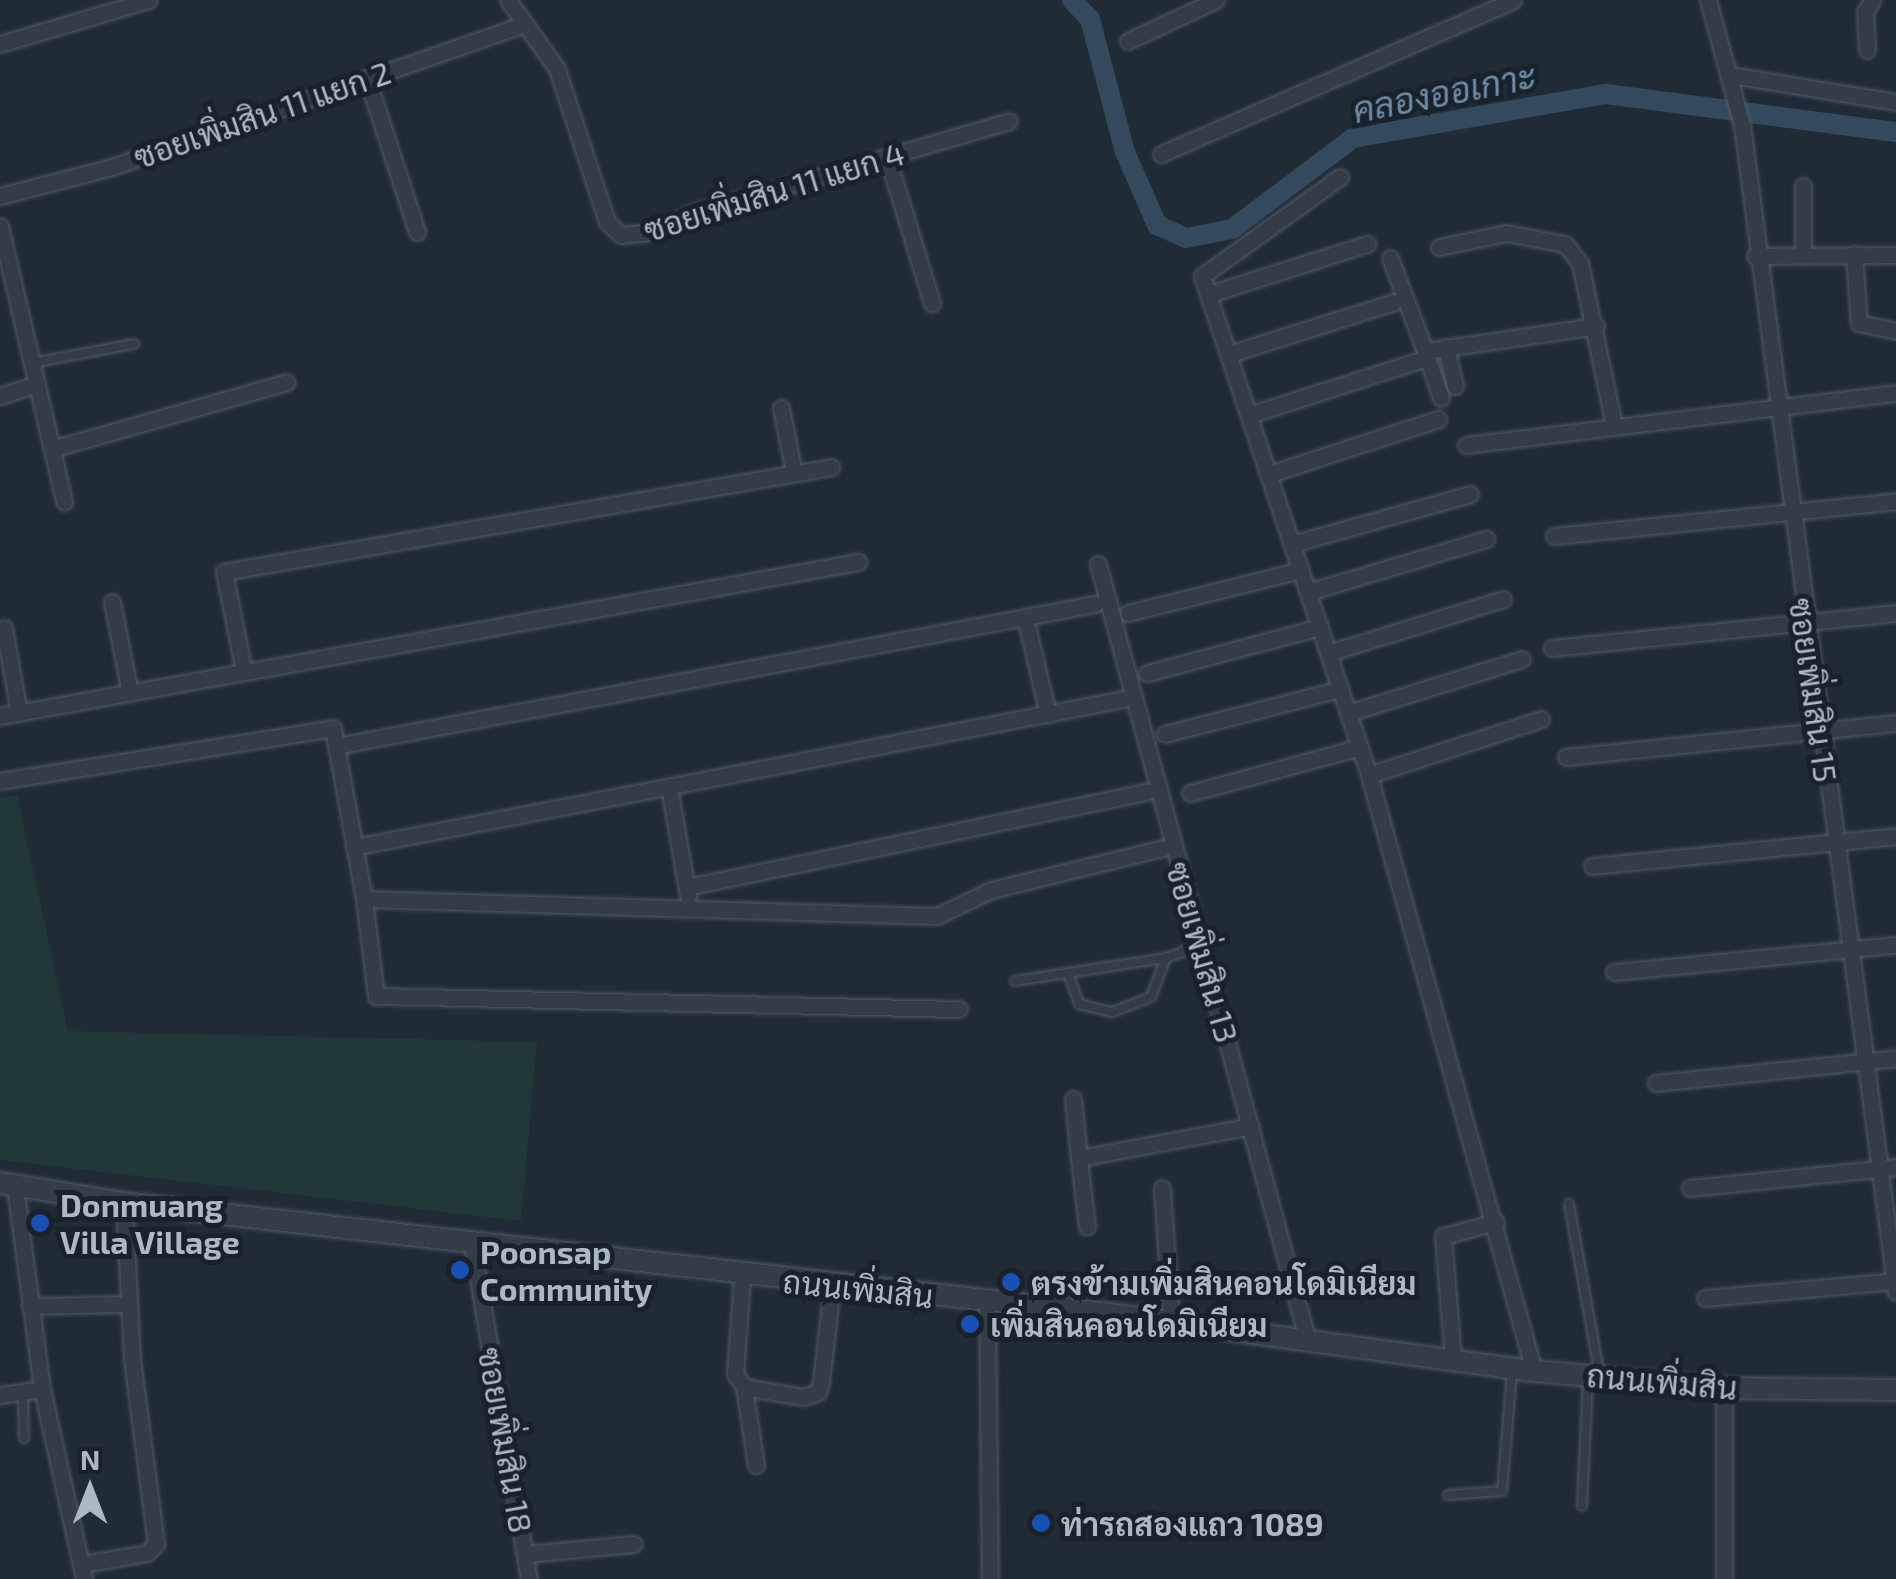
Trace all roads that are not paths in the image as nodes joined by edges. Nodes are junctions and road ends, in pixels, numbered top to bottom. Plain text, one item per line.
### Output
1 (149, 0) edge
2 (508, 0) edge
3 (1216, 0) edge
4 (1513, 0) edge
5 (1708, 0) edge
6 (1872, 0) edge
7 (522, 26) junction
8 (1128, 40) dead end
9 (0, 44) edge
10 (1867, 50) dead end
11 (368, 78) junction
12 (1733, 82) junction
13 (1896, 102) edge
14 (1008, 121) dead end
15 (1160, 154) dead end
16 (887, 156) junction
17 (1340, 177) dead end
18 (1803, 186) dead end
19 (0, 196) edge
20 (0, 226) edge
21 (417, 232) dead end
22 (1367, 244) dead end
23 (1440, 247) dead end
24 (1854, 254) junction
25 (1803, 255) junction
26 (1896, 255) edge
27 (1755, 256) junction
28 (1390, 258) dead end
29 (1209, 294) junction
30 (1394, 302) dead end
31 (932, 303) dead end
32 (1596, 326) junction
33 (1896, 331) edge
34 (134, 344) dead end
35 (1446, 347) junction
36 (1229, 354) junction
37 (1421, 356) junction
38 (32, 363) junction
39 (287, 382) dead end
40 (37, 384) junction
41 (1456, 386) dead end
42 (1896, 393) edge
43 (0, 396) edge
44 (1441, 398) dead end
45 (781, 408) dead end
46 (1775, 408) junction
47 (1249, 415) junction
48 (1438, 419) dead end
49 (1614, 426) junction
50 (1466, 445) dead end
51 (52, 449) junction
52 (831, 467) dead end
53 (794, 473) junction
54 (1269, 474) junction
55 (1470, 494) dead end
56 (1896, 501) edge
57 (64, 502) dead end
58 (1788, 509) junction
59 (1554, 536) dead end
60 (1486, 539) dead end
61 (1292, 544) junction
62 (858, 562) dead end
63 (1098, 564) dead end
64 (1301, 570) junction
65 (1308, 592) junction
66 (1503, 599) dead end
67 (112, 602) dead end
68 (1095, 604) dead end
69 (1896, 613) edge
70 (1128, 614) dead end
71 (1024, 618) junction
72 (1804, 624) junction
73 (1320, 627) junction
74 (4, 628) dead end
75 (1552, 648) dead end
76 (1328, 653) junction
77 (1522, 659) dead end
78 (244, 672) junction
79 (1147, 673) dead end
80 (1340, 689) junction
81 (130, 693) junction
82 (1123, 699) dead end
83 (1348, 712) junction
84 (19, 713) junction
85 (1048, 714) junction
86 (0, 716) edge
87 (1540, 720) dead end
88 (1896, 723) edge
89 (1820, 730) junction
90 (1165, 734) dead end
91 (336, 746) junction
92 (1360, 748) junction
93 (1566, 757) dead end
94 (1369, 776) junction
95 (0, 781) edge
96 (669, 786) junction
97 (1147, 792) dead end
98 (1190, 793) dead end
99 (1896, 836) edge
100 (1835, 842) junction
101 (354, 847) junction
102 (1163, 848) dead end
103 (1592, 866) dead end
104 (687, 887) junction
105 (364, 899) junction
106 (690, 909) junction
107 (1204, 944) junction
108 (1896, 945) edge
109 (1850, 950) junction
110 (1166, 958) junction
111 (1614, 972) dead end
112 (1068, 973) junction
113 (1015, 982) dead end
114 (959, 1008) dead end
115 (1896, 1058) edge
116 (1865, 1061) junction
117 (1656, 1084) dead end
118 (1073, 1100) dead end
119 (1252, 1126) junction
120 (1079, 1158) junction
121 (1888, 1168) edge
122 (8, 1184) edge
123 (1162, 1188) dead end
124 (1690, 1188) dead end
125 (124, 1203) junction
126 (1569, 1204) dead end
127 (1496, 1222) junction
128 (1087, 1227) dead end
129 (472, 1243) junction
130 (742, 1277) junction
131 (1895, 1285) edge
132 (832, 1287) junction
133 (1705, 1298) dead end
134 (987, 1300) junction
135 (127, 1304) junction
136 (30, 1306) junction
137 (1172, 1321) junction
138 (1308, 1342) junction
139 (1453, 1360) junction
140 (1523, 1369) junction
141 (1594, 1376) junction
142 (744, 1387) junction
143 (1724, 1388) junction
144 (42, 1389) junction
145 (1896, 1390) edge
146 (22, 1392) junction
147 (0, 1395) edge
148 (24, 1438) dead end
149 (756, 1465) dead end
150 (1448, 1495) dead end
151 (1582, 1506) dead end
152 (634, 1544) dead end
153 (526, 1554) junction
154 (84, 1572) edge
155 (528, 1579) edge
156 (990, 1579) edge
157 (1724, 1579) edge

1 - 9 street
2 - 7 street, ซอยเพิ่มสิน 11 แยก 4
3 - 8 street
4 - 15 street
5 - 12 street, ซอยเพิ่มสิน 15
6 - 10 street
7 - 11 street, ซอยเพิ่มสิน 11 แยก 2
7 - 16 street, ซอยเพิ่มสิน 11 แยก 4
11 - 19 street, ซอยเพิ่มสิน 11 แยก 2
11 - 21 street
12 - 13 street
12 - 27 street, ซอยเพิ่มสิน 15
14 - 16 street, ซอยเพิ่มสิน 11 แยก 4
16 - 31 street
17 - 29 street
18 - 25 street
20 - 38 street
22 - 29 street
23 - 32 street
24 - 25 street
24 - 26 street
24 - 33 street
25 - 27 street
27 - 46 street, ซอยเพิ่มสิน 15
28 - 37 street
29 - 36 street
30 - 36 street
32 - 35 street
32 - 49 street
34 - 38 lane
35 - 37 street
35 - 41 street
36 - 47 street
37 - 44 street
37 - 47 street
38 - 40 street
39 - 51 street
40 - 43 street
40 - 51 street
42 - 46 street
45 - 53 street
46 - 49 street
46 - 58 street, ซอยเพิ่มสิน 15
47 - 54 street
48 - 54 street
49 - 50 street
51 - 57 street
52 - 53 street
53 - 78 street
54 - 61 street
55 - 61 street
56 - 58 street
58 - 59 street
58 - 72 street, ซอยเพิ่มสิน 15
60 - 65 street
61 - 64 street
62 - 78 street
63 - 107 street, ซอยเพิ่มสิน 13
64 - 65 street
64 - 70 street
65 - 73 street
66 - 76 street
67 - 81 street
68 - 71 street
69 - 72 street
71 - 85 street
71 - 91 street
72 - 75 street
72 - 89 street, ซอยเพิ่มสิน 15
73 - 76 street
73 - 79 street
74 - 84 street
76 - 80 street
77 - 83 street
78 - 81 street
80 - 83 street
80 - 90 street
81 - 84 street
82 - 85 street
83 - 92 street
84 - 86 street
85 - 96 street
87 - 94 street
88 - 89 street
89 - 93 street
89 - 100 street, ซอยเพิ่มสิน 15
91 - 95 street
91 - 101 street
92 - 94 street
92 - 98 street
94 - 127 street
96 - 101 street
96 - 104 street
97 - 104 street
99 - 100 street
100 - 103 street
100 - 109 street, ซอยเพิ่มสิน 15
101 - 105 street
102 - 106 street
104 - 106 street
105 - 106 street
105 - 114 street
107 - 110 lane
107 - 119 street, ซอยเพิ่มสิน 13
108 - 109 street
109 - 111 street
109 - 116 street, ซอยเพิ่มสิน 15
110 - 112 lane
110 - 112 lane
112 - 113 lane
115 - 116 street
116 - 117 street
116 - 121 street, ซอยเพิ่มสิน 15
118 - 120 street
119 - 120 street
119 - 138 street, ซอยเพิ่มสิน 13
120 - 128 street
121 - 124 street
121 - 131 street, ซอยเพิ่มสิน 15
122 - 125 street, ถนนเพิ่มสิน
122 - 136 street
123 - 137 street
125 - 129 street, ถนนเพิ่มสิน
125 - 135 street
126 - 141 lane
127 - 139 street
127 - 140 street
129 - 130 street, ถนนเพิ่มสิน
129 - 153 street, ซอยเพิ่มสิน 18
130 - 132 street, ถนนเพิ่มสิน
130 - 142 street
131 - 133 street
132 - 134 street, ถนนเพิ่มสิน
132 - 142 street
134 - 137 street, ถนนเพิ่มสิน
134 - 156 street
135 - 136 street
135 - 154 street
136 - 144 street
137 - 138 street, ถนนเพิ่มสิน
138 - 139 street, ถนนเพิ่มสิน
139 - 140 street, ถนนเพิ่มสิน
140 - 141 street, ถนนเพิ่มสิน
140 - 150 lane
141 - 143 street, ถนนเพิ่มสิน
141 - 151 lane
142 - 149 street
143 - 145 street, ถนนเพิ่มสิน
143 - 157 street
144 - 146 street
144 - 154 street
146 - 147 street
146 - 148 lane
152 - 153 street
153 - 155 street, ซอยเพิ่มสิน 18

